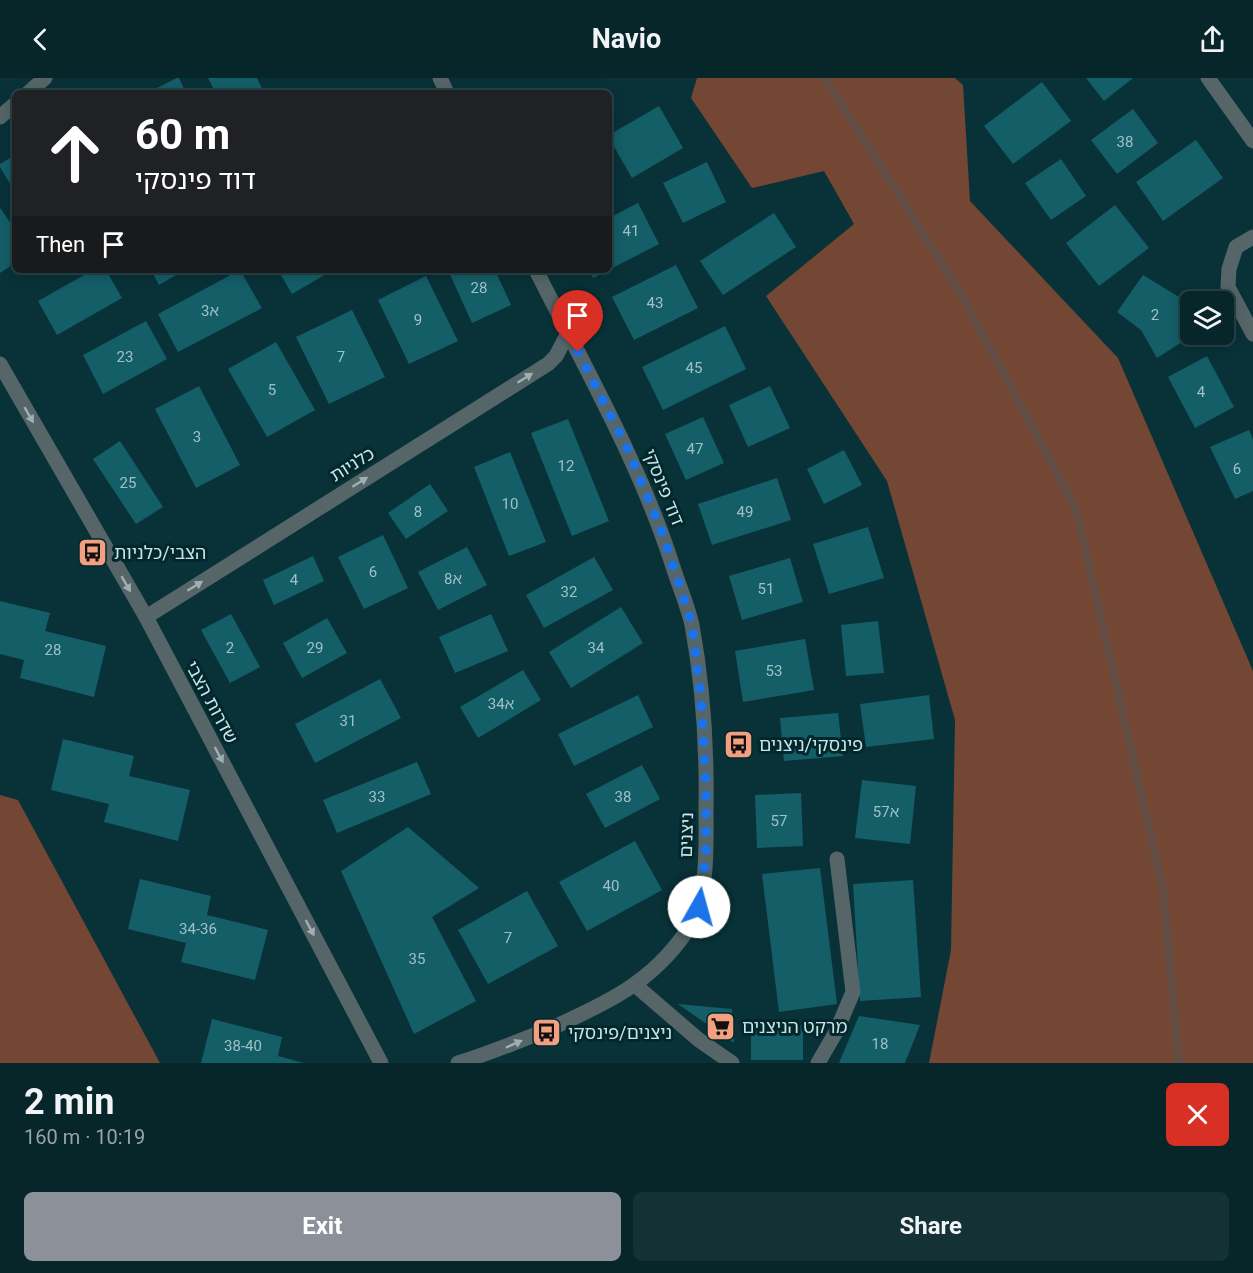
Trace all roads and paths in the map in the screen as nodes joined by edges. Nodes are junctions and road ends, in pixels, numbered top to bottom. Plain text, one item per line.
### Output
1 (45, 78) edge
2 (1208, 78) edge
3 (31, 90) edge
4 (12, 107) edge
5 (0, 117) edge
6 (1253, 141) edge
7 (1253, 237) edge
8 (538, 273) edge
9 (568, 333) junction
10 (1253, 334) edge
11 (0, 364) edge
12 (146, 617) junction
13 (701, 699) joint
14 (837, 859) dead end
15 (635, 985) junction
16 (381, 1063) edge
17 (458, 1063) edge
18 (732, 1063) edge
19 (818, 1063) edge

1 - 3 street
2 - 6 street
4 - 5 street
7 - 10 street
8 - 9 street, דוד פינסקי
12 -> 9 street, כלניות
9 - 13 street, דוד פינסקי
11 -> 12 street, שדרות הצבי
12 -> 16 street, שדרות הצבי
13 - 15 street, ניצנים
14 - 19 street
17 -> 15 street, ניצנים
15 - 18 street

